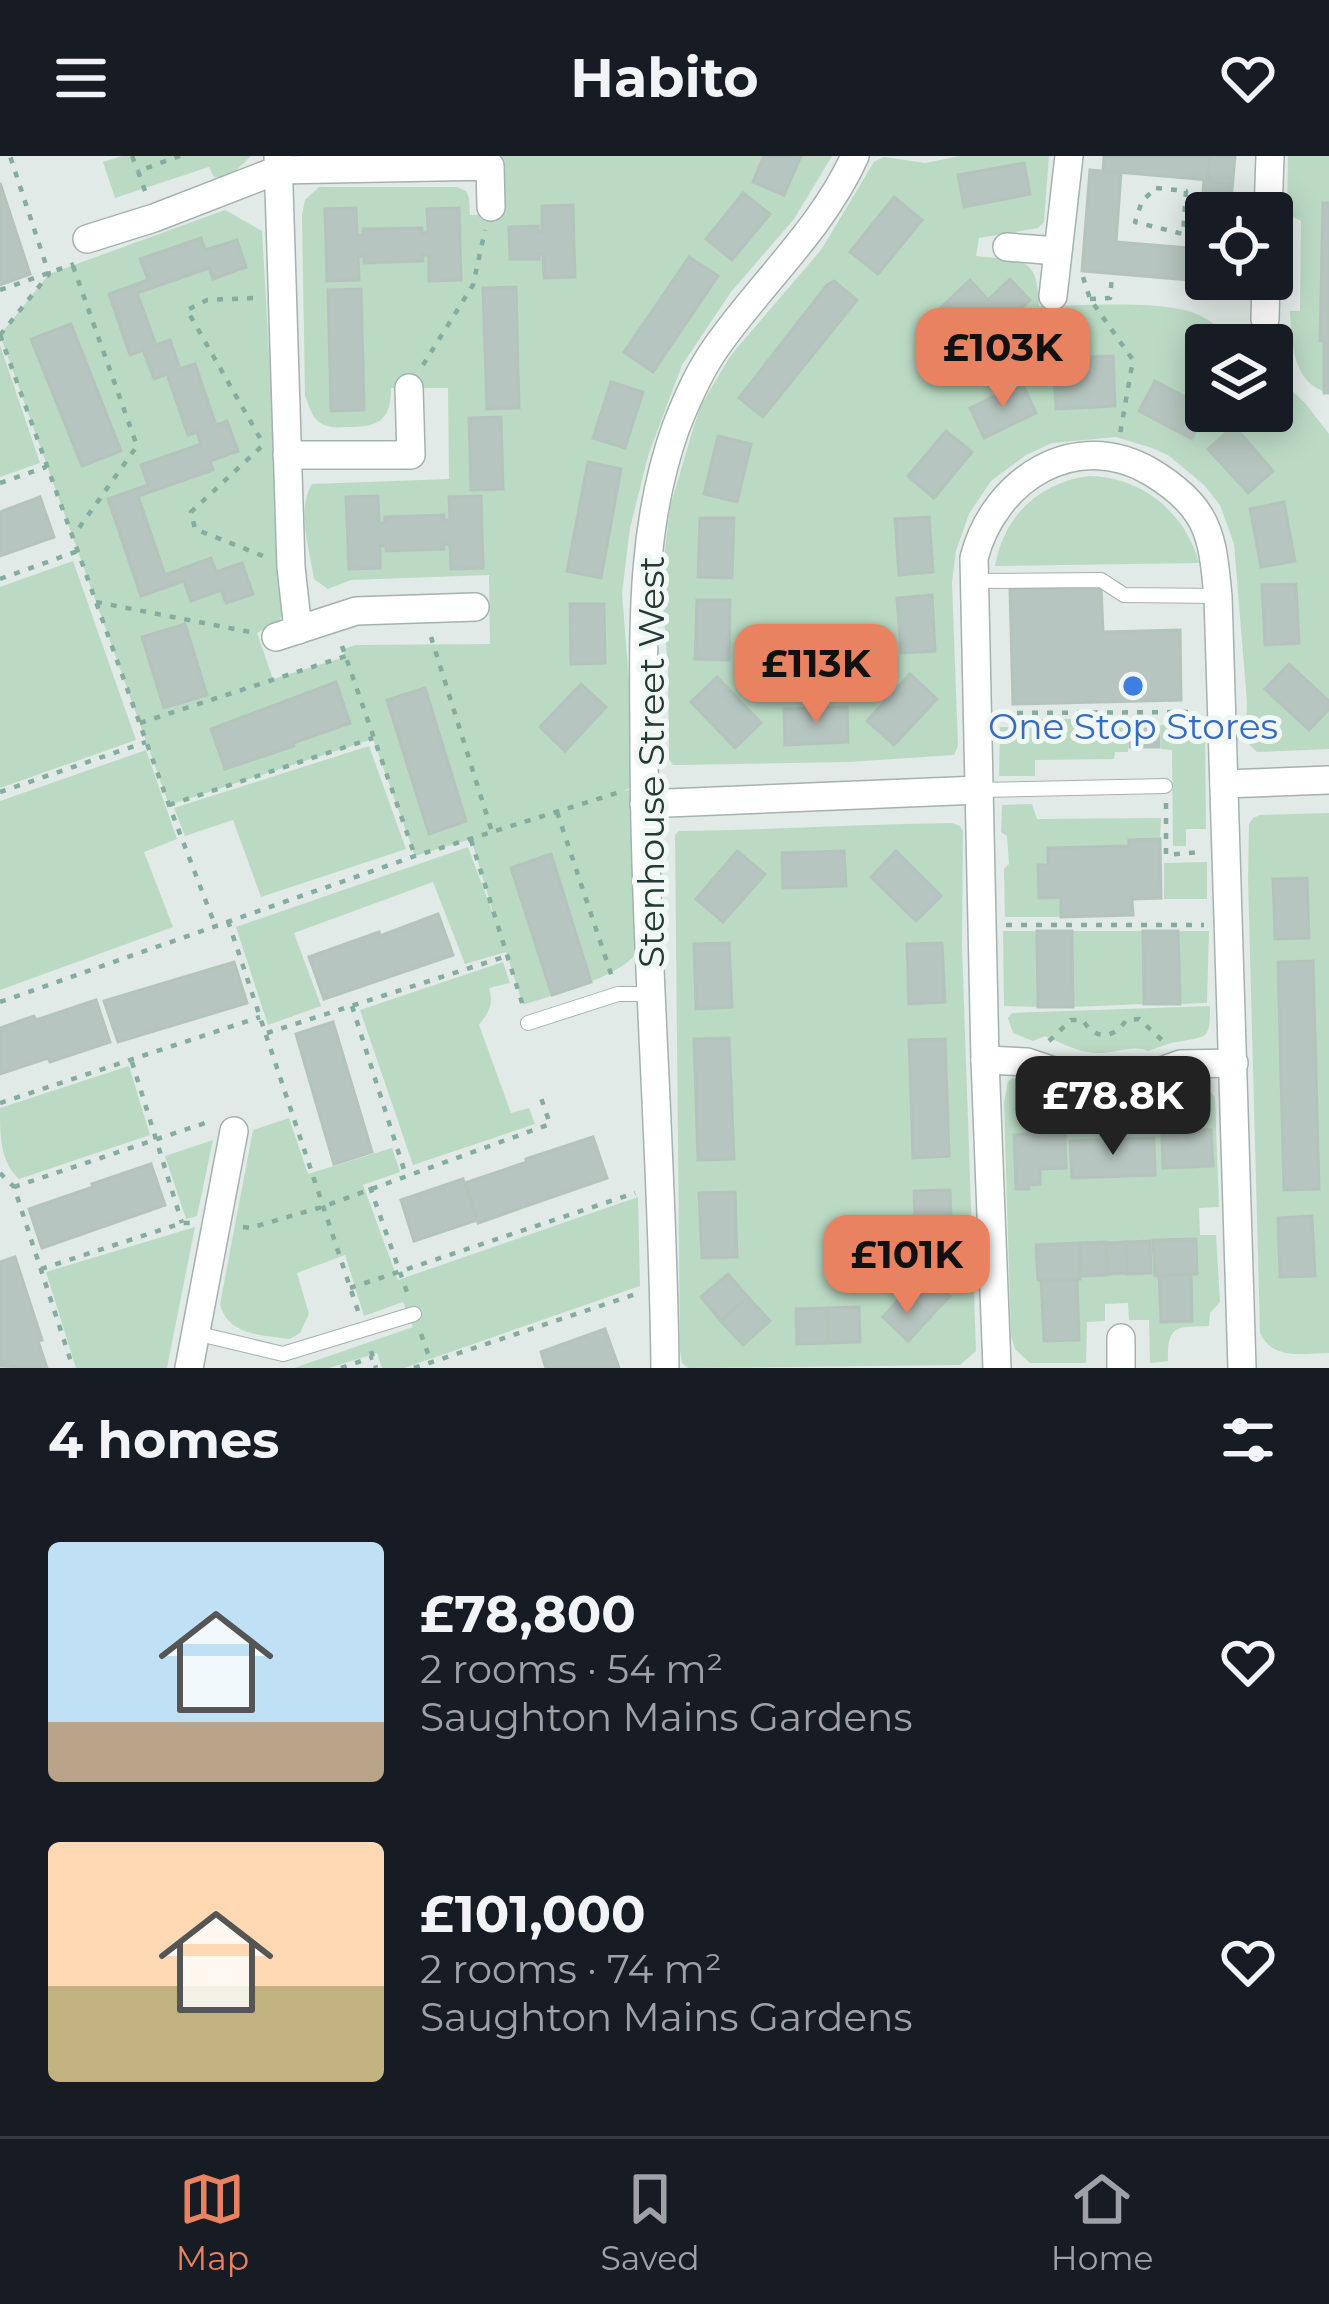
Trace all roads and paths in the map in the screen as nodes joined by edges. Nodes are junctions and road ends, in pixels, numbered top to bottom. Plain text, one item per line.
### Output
1 (10, 156) edge
2 (132, 156) edge
3 (180, 156) edge
4 (855, 156) edge
5 (1069, 156) edge
6 (1270, 156) edge
7 (278, 163) edge
8 (138, 171) junction
9 (1157, 176) dead end
10 (1156, 188) junction
11 (1269, 192) edge
12 (491, 207) joint
13 (154, 218) junction
14 (88, 239) dead end
15 (1007, 247) dead end
16 (1055, 273) junction
17 (49, 274) junction
18 (1112, 276) dead end
19 (0, 290) edge
20 (282, 297) junction
21 (1090, 298) junction
22 (1265, 300) edge
23 (1265, 319) dead end
24 (409, 388) joint
25 (287, 455) junction
26 (1116, 458) junction
27 (47, 467) junction
28 (0, 483) edge
29 (73, 537) junction
30 (78, 551) junction
31 (291, 567) junction
32 (0, 579) edge
33 (974, 581) junction
34 (1218, 596) junction
35 (96, 602) junction
36 (475, 607) dead end
37 (422, 609) junction
38 (332, 618) junction
39 (275, 641) junction
40 (346, 656) junction
41 (273, 680) junction
42 (1222, 712) junction
43 (979, 713) junction
44 (139, 723) junction
45 (373, 738) junction
46 (146, 742) junction
47 (644, 765) junction
48 (1329, 780) edge
49 (1224, 784) junction
50 (1166, 786) joint
51 (979, 790) junction
52 (0, 792) edge
53 (644, 803) junction
54 (169, 805) junction
55 (557, 812) junction
56 (492, 832) junction
57 (471, 838) junction
58 (1226, 850) junction
59 (416, 856) junction
60 (228, 921) junction
61 (214, 925) junction
62 (982, 925) junction
63 (1229, 925) junction
64 (507, 956) junction
65 (618, 994) junction
66 (652, 994) junction
67 (0, 1003) edge
68 (352, 1006) junction
69 (260, 1017) junction
70 (529, 1023) joint
71 (265, 1034) junction
72 (131, 1060) junction
73 (986, 1060) junction
74 (1027, 1062) junction
75 (1234, 1063) junction
76 (1181, 1064) junction
77 (540, 1095) dead end
78 (0, 1103) edge
79 (222, 1126) joint
80 (154, 1140) junction
81 (0, 1174) edge
82 (406, 1175) junction
83 (661, 1185) junction
84 (14, 1187) junction
85 (182, 1223) dead end
86 (399, 1271) junction
87 (664, 1285) junction
88 (350, 1288) junction
89 (414, 1314) junction
90 (364, 1330) junction
91 (195, 1333) junction
92 (1121, 1338) dead end
93 (373, 1357) junction
94 (431, 1362) junction
95 (73, 1368) edge
96 (189, 1368) edge
97 (341, 1368) edge
98 (376, 1368) edge
99 (414, 1368) edge
100 (664, 1368) edge
101 (997, 1368) edge
102 (1121, 1368) edge
103 (1242, 1368) edge

1 - 17 path
2 - 8 path
3 - 8 path
4 - 47 street, Stenhouse Street West
5 - 16 street
6 - 11 street
7 - 12 street
7 - 13 street
7 - 20 street
8 - 13 path
9 - 10 path
10 - 10 path
12 - 24 path
13 - 14 street
15 - 16 street
16 - 21 path
17 - 19 path
17 - 27 path
17 - 29 path
18 - 21 path
20 - 25 street
20 - 31 path
21 - 26 path
22 - 23 street
24 - 25 street
25 - 31 street
26 - 33 street
26 - 34 street
27 - 28 path
27 - 29 path
29 - 30 path
30 - 32 path
30 - 35 path
31 - 39 street
33 - 34 lane
33 - 43 street
34 - 42 street
35 - 39 path
35 - 44 path
36 - 37 street
37 - 38 street
37 - 56 path
38 - 39 street
38 - 40 path
39 - 41 path
40 - 41 path
40 - 45 path
41 - 44 path
42 - 43 path
42 - 49 street
43 - 51 street
44 - 46 path
45 - 54 path
45 - 59 path
46 - 52 path
46 - 54 path
47 - 53 street, Stenhouse Street West
47 - 55 path
48 - 49 street
49 - 58 street
50 - 51 lane
50 - 58 path
51 - 53 street
51 - 62 street
53 - 66 street, Stenhouse Street West
54 - 61 path
55 - 56 path
55 - 65 path, Stenhouse Street West
56 - 57 path
57 - 59 path
57 - 64 path
58 - 63 street
59 - 60 path
60 - 61 path
60 - 69 path
61 - 67 path
62 - 63 path
62 - 73 street
63 - 75 street
64 - 68 path
64 - 70 path
65 - 66 lane, Stenhouse Street West
65 - 70 lane, Stenhouse Street West
66 - 83 street, Stenhouse Street West
68 - 71 path
68 - 82 path
69 - 71 path
69 - 72 path
71 - 88 path
72 - 78 path
72 - 80 path
73 - 74 street
73 - 101 street
74 - 76 street
74 - 76 path
75 - 76 street
75 - 103 street
77 - 82 path
79 - 80 path
79 - 91 street
80 - 84 path
80 - 85 path
81 - 84 path
82 - 86 path
83 - 86 path
83 - 87 street, Stenhouse Street West
84 - 95 path
86 - 88 path
86 - 89 path
87 - 94 path
87 - 100 street, Stenhouse Street West
88 - 90 path
89 - 90 lane
89 - 94 path
90 - 91 lane
90 - 93 path
91 - 96 street
92 - 102 street
93 - 97 path
93 - 98 path
94 - 99 path

